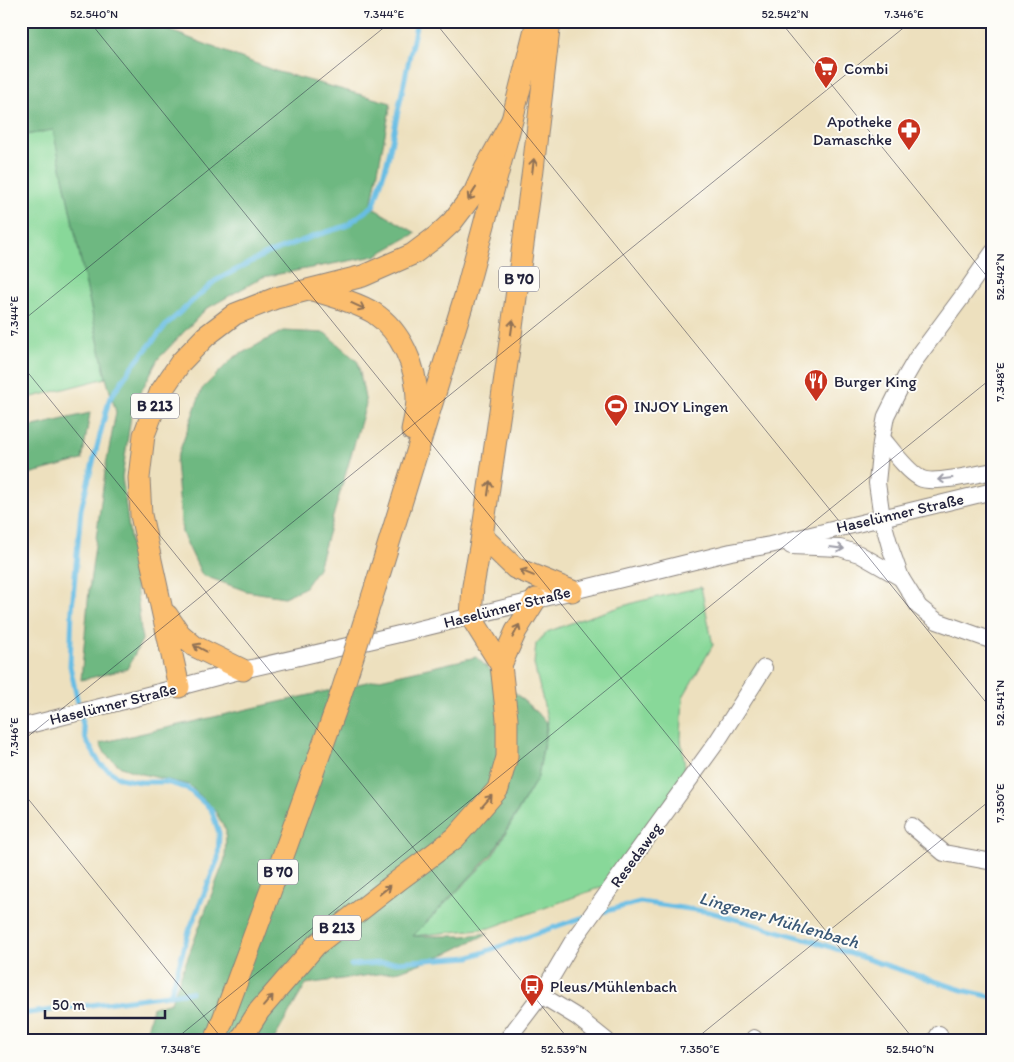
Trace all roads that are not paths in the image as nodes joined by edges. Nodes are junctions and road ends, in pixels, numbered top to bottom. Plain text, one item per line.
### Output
1 (537, 21) edge
2 (550, 21) edge
3 (512, 120) junction
4 (993, 252) edge
5 (312, 290) junction
6 (882, 438) junction
7 (993, 471) edge
8 (993, 492) edge
9 (399, 512) junction
10 (882, 518) junction
11 (482, 536) junction
12 (770, 545) junction
13 (901, 578) junction
14 (572, 591) junction
15 (536, 600) junction
16 (161, 607) junction
17 (471, 617) junction
18 (993, 641) edge
19 (501, 665) junction
20 (764, 668) dead end
21 (243, 670) junction
22 (179, 687) junction
23 (21, 727) edge
24 (912, 826) dead end
25 (993, 862) edge
26 (541, 995) junction
27 (215, 1041) edge
28 (240, 1041) edge
29 (506, 1041) edge
30 (607, 1041) edge

1 - 3 main road, B 70
11 -> 2 main road, B 70
3 -> 5 main road
3 - 9 main road, B 70
4 - 6 street
5 -> 9 main road, B 213
5 - 16 main road, B 213
7 -> 6 street
6 - 10 street
8 - 10 street, Haselünner Straße
9 - 27 main road, B 70, bridge
10 - 12 street, Haselünner Straße
10 - 13 street
14 -> 11 main road
11 - 17 main road, B 70
12 -> 13 street
12 - 14 street, Haselünner Straße
13 - 18 street
14 - 15 street, Haselünner Straße
15 - 17 street, Haselünner Straße
19 -> 15 main road, B 213
21 -> 16 main road, B 213
16 - 22 main road, B 213
17 - 19 main road
17 - 21 street, Haselünner Straße
28 -> 19 main road, B 213
20 - 26 street, Resedaweg
21 - 22 street, Haselünner Straße
22 - 23 street, Haselünner Straße
24 - 25 street
26 - 29 street, Resedaweg
26 - 30 street

